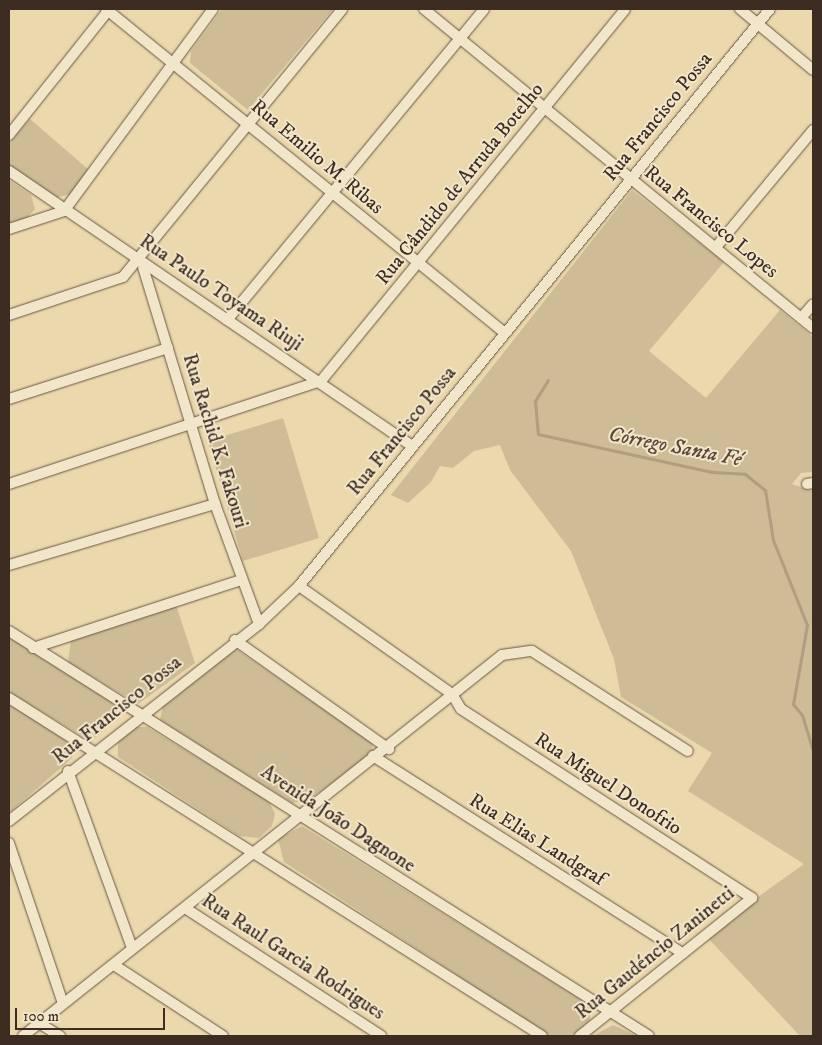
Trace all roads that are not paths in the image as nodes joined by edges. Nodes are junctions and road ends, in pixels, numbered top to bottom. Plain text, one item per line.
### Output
1 (213, 9) edge
2 (342, 9) edge
3 (424, 9) edge
4 (484, 9) edge
5 (625, 9) edge
6 (740, 9) edge
7 (770, 9) edge
8 (107, 10) edge
9 (757, 24) junction
10 (461, 37) junction
11 (173, 64) junction
12 (813, 70) edge
13 (544, 109) junction
14 (251, 123) junction
15 (813, 130) edge
16 (9, 135) edge
17 (9, 171) edge
18 (630, 179) junction
19 (333, 195) junction
20 (64, 211) junction
21 (9, 229) edge
22 (716, 247) junction
23 (141, 263) junction
24 (419, 263) junction
25 (813, 304) edge
26 (9, 315) edge
27 (801, 318) junction
28 (227, 320) junction
29 (813, 328) edge
30 (505, 333) junction
31 (168, 348) junction
32 (322, 381) junction
33 (9, 399) edge
34 (193, 425) junction
35 (412, 446) junction
36 (9, 484) edge
37 (215, 504) junction
38 (9, 565) edge
39 (241, 580) junction
40 (298, 586) junction
41 (258, 624) junction
42 (9, 631) edge
43 (235, 640) junction
44 (33, 648) junction
45 (452, 694) junction
46 (9, 698) edge
47 (141, 714) junction
48 (388, 749) junction
49 (96, 751) junction
50 (688, 751) dead end
51 (373, 756) junction
52 (68, 771) junction
53 (299, 814) junction
54 (9, 821) edge
55 (9, 843) edge
56 (254, 851) junction
57 (752, 898) joint
58 (185, 908) junction
59 (132, 948) junction
60 (682, 953) junction
61 (114, 965) junction
62 (64, 1003) junction
63 (609, 1014) junction
64 (39, 1023) junction
65 (23, 1036) edge
66 (60, 1036) edge
67 (223, 1036) edge
68 (381, 1036) edge
69 (542, 1036) edge
70 (580, 1036) edge
71 (649, 1036) edge

1 - 11 street
2 - 14 street
3 - 10 street, Rua Francisco Lopes
4 - 10 street
5 - 13 street, Rua Cândido de Arruda Botelho
6 - 9 street
7 - 9 street, Rua Francisco Possa
8 - 11 street, Rua Emilio M. Ribas
8 - 16 street
9 - 12 street
9 - 18 street, Rua Francisco Possa
10 - 13 street, Rua Francisco Lopes
10 - 19 street
11 - 14 street, Rua Emilio M. Ribas
11 - 20 street
13 - 18 street, Rua Francisco Lopes
13 - 24 street, Rua Cândido de Arruda Botelho
14 - 19 street, Rua Emilio M. Ribas
14 - 23 street
15 - 22 street
17 - 20 street, Rua Paulo Toyama Riuji
18 - 22 street, Rua Francisco Lopes
18 - 30 street, Rua Francisco Possa
19 - 24 street, Rua Emilio M. Ribas
19 - 28 street
20 - 21 street
20 - 23 street, Rua Paulo Toyama Riuji
22 - 27 street, Rua Francisco Lopes
23 - 26 street
23 - 28 street, Rua Paulo Toyama Riuji
23 - 31 street, Rua Rachid K. Fakouri
24 - 30 street, Rua Emilio M. Ribas
24 - 32 street, Rua Cândido de Arruda Botelho
25 - 27 street
27 - 29 street, Rua Francisco Lopes
28 - 32 street, Rua Paulo Toyama Riuji
30 - 35 street, Rua Francisco Possa
31 - 33 street
31 - 34 street, Rua Rachid K. Fakouri
32 - 34 street
32 - 35 street, Rua Paulo Toyama Riuji
34 - 36 street
34 - 37 street, Rua Rachid K. Fakouri
35 - 40 street, Rua Francisco Possa
37 - 38 street
37 - 39 street, Rua Rachid K. Fakouri
39 - 41 street, Rua Rachid K. Fakouri
39 - 44 street
40 - 41 street, Rua Francisco Possa
40 - 45 street, Rua Miguel Donofrio
41 - 43 street, Rua Francisco Possa
42 - 44 street, Avenida João Dagnone
43 - 47 street, Rua Francisco Possa
43 - 48 street
44 - 47 street, Avenida João Dagnone
45 - 48 street
45 - 50 street
45 - 57 street, Rua Miguel Donofrio
46 - 49 street
47 - 49 street, Rua Francisco Possa
47 - 53 street, Avenida João Dagnone
48 - 51 street
49 - 52 street, Rua Francisco Possa
49 - 56 street
51 - 53 street
51 - 60 street, Rua Elias Landgraf
52 - 54 street, Rua Francisco Possa
52 - 59 street
53 - 56 street
53 - 63 street, Avenida João Dagnone
55 - 62 street
56 - 58 street
56 - 69 street
57 - 60 street, Rua Gaudéncio Zaninetti
58 - 59 street
58 - 68 street, Rua Raul Garcia Rodrigues
59 - 61 street
60 - 63 street, Rua Gaudéncio Zaninetti
61 - 62 street
61 - 67 street
62 - 64 street
63 - 70 street, Rua Gaudéncio Zaninetti
63 - 71 street, Avenida João Dagnone
64 - 65 street
64 - 66 street

